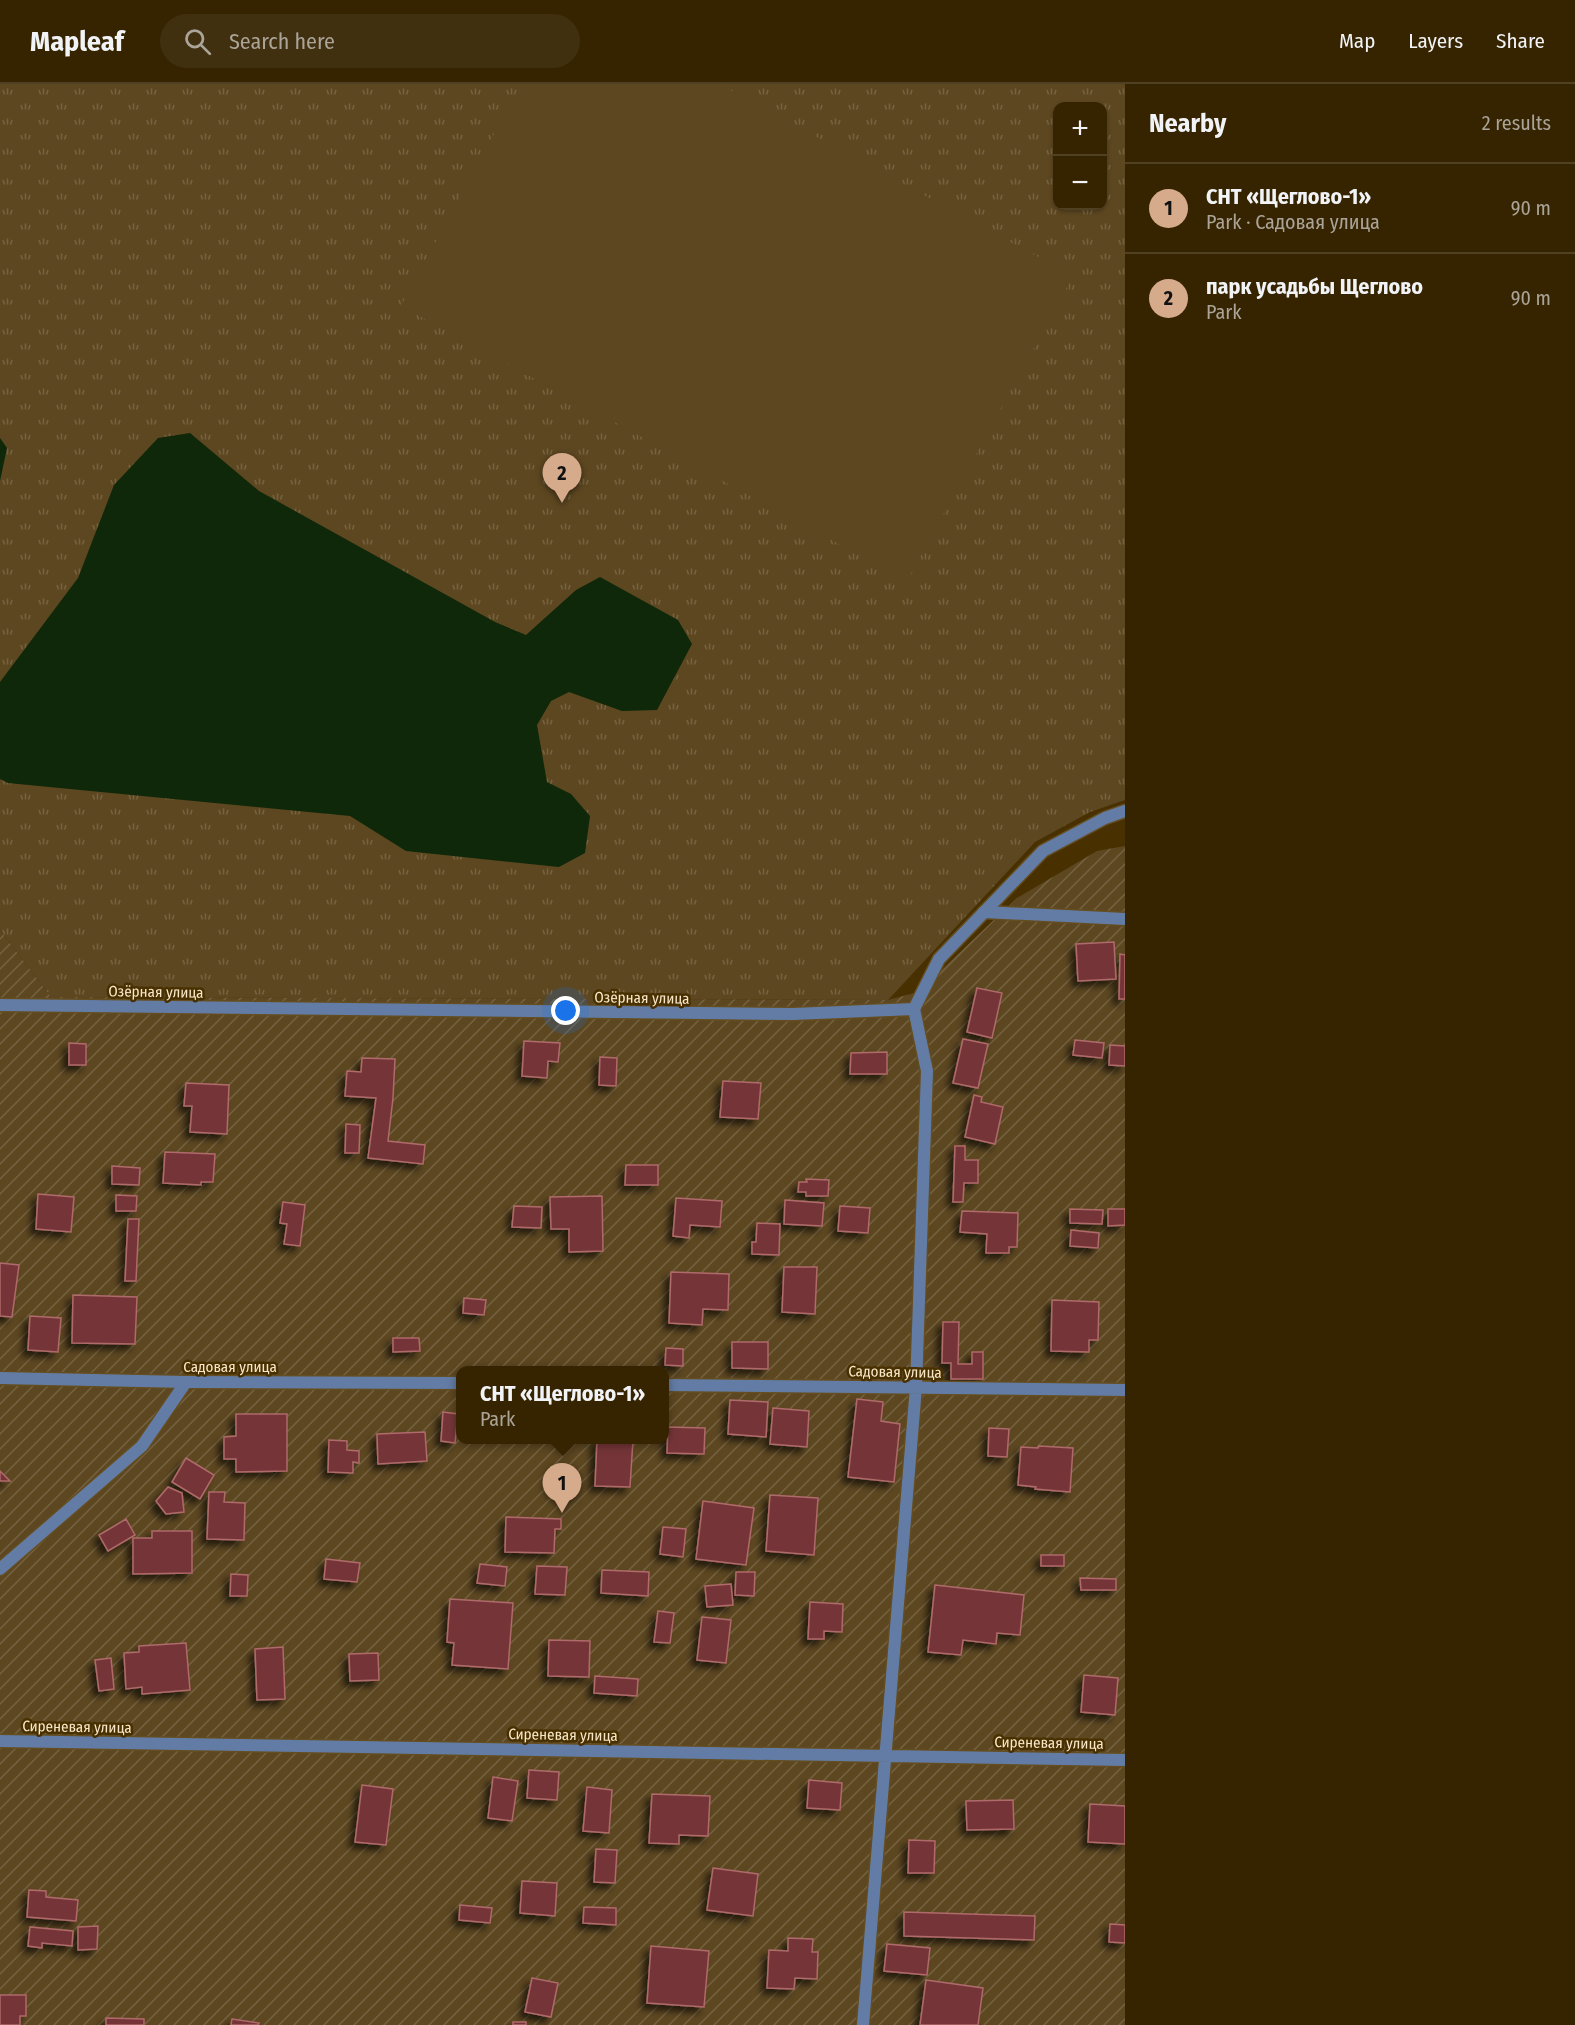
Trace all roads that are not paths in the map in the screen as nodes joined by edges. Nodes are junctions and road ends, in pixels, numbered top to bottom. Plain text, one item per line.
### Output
1 (1125, 811) edge
2 (984, 912) junction
3 (1125, 919) edge
4 (0, 1005) edge
5 (914, 1009) junction
6 (0, 1377) edge
7 (186, 1382) junction
8 (456, 1383) edge
9 (669, 1385) edge
10 (916, 1386) junction
11 (1125, 1390) edge
12 (0, 1569) edge
13 (0, 1741) edge
14 (886, 1755) junction
15 (1125, 1760) edge
16 (863, 2025) edge

1 - 2 street
2 - 3 street
2 - 5 street
4 - 5 street, Озёрная улица
5 - 10 street
6 - 7 street, Садовая улица
7 - 8 street, Садовая улица
7 - 12 street
9 - 10 street, Садовая улица
10 - 11 street, Садовая улица
10 - 14 street
13 - 14 street, Сиреневая улица
14 - 15 street, Сиреневая улица
14 - 16 street

